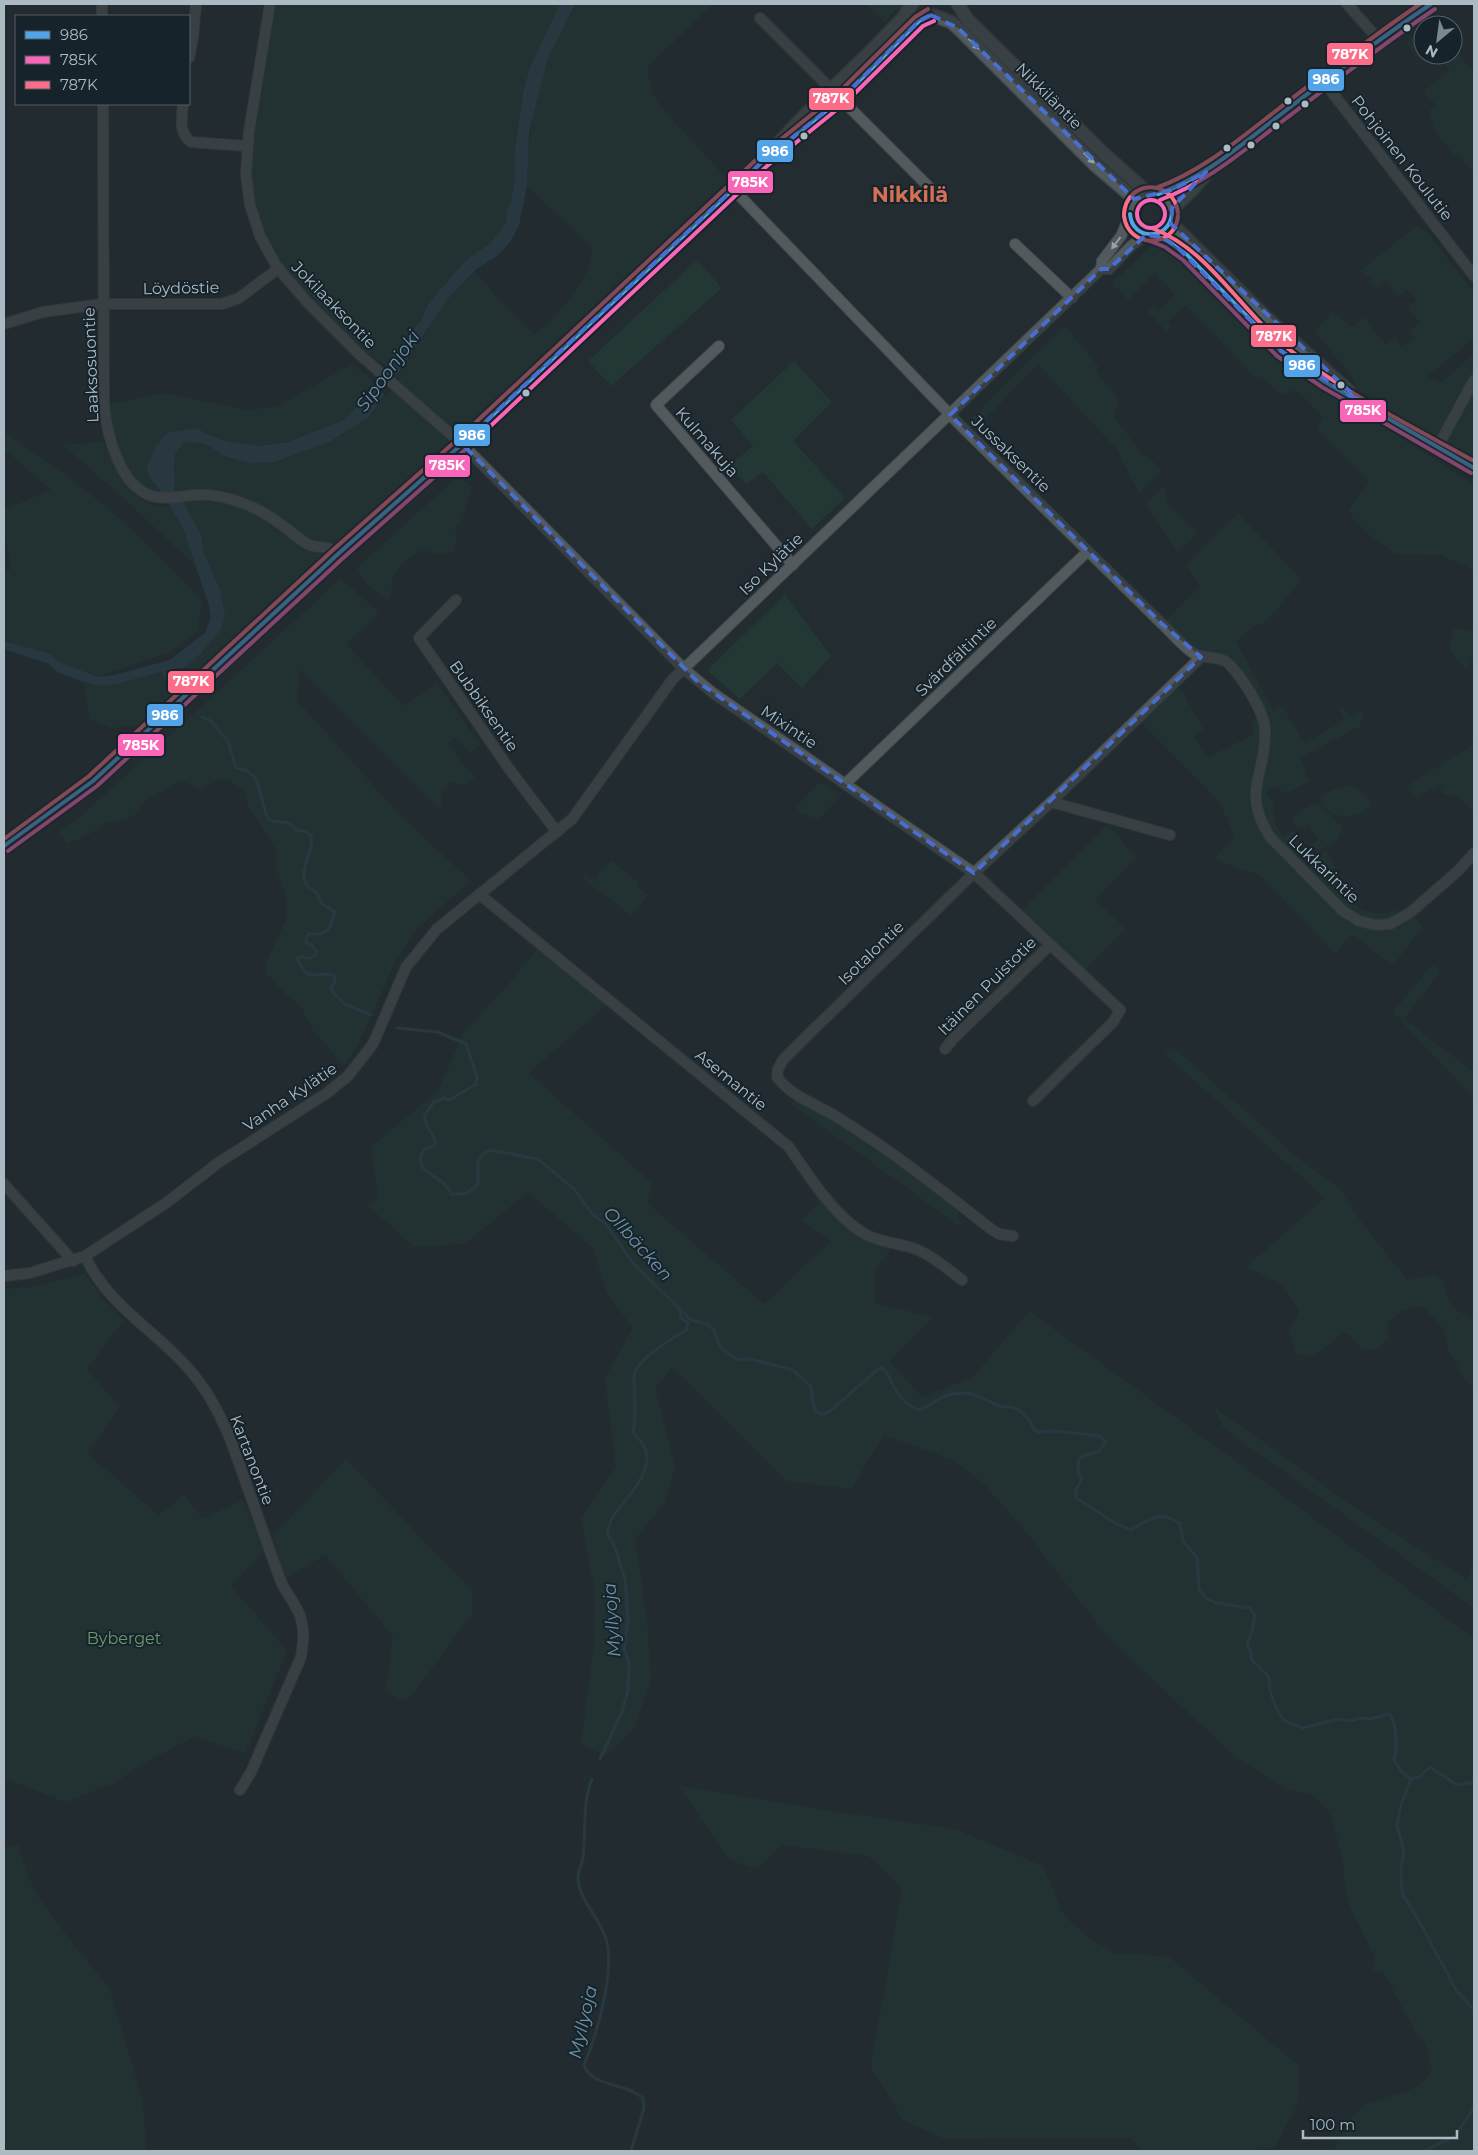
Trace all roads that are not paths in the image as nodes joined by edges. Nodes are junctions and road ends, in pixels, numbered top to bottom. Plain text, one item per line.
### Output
1 (196, 4) edge
2 (270, 4) edge
3 (912, 4) edge
4 (916, 4) edge
5 (957, 4) edge
6 (1347, 4) edge
7 (1431, 4) edge
8 (933, 15) junction
9 (760, 18) dead end
10 (1379, 40) junction
11 (190, 53) edge
12 (1324, 82) junction
13 (837, 95) junction
14 (103, 105) edge
15 (184, 105) edge
16 (247, 146) junction
17 (1206, 172) junction
18 (931, 189) dead end
19 (734, 190) junction
20 (1153, 193) junction
21 (1172, 209) junction
22 (1131, 211) junction
23 (1170, 223) junction
24 (1149, 235) junction
25 (1015, 244) dead end
26 (279, 268) junction
27 (1101, 269) junction
28 (1474, 276) edge
29 (1072, 298) junction
30 (103, 304) junction
31 (4, 324) edge
32 (719, 346) dead end
33 (1474, 380) edge
34 (1362, 403) junction
35 (950, 415) junction
36 (462, 444) junction
37 (1437, 448) junction
38 (1474, 468) edge
39 (1088, 551) junction
40 (338, 554) junction
41 (793, 565) junction
42 (456, 600) dead end
43 (1201, 657) junction
44 (684, 669) junction
45 (1265, 730) joint
46 (845, 784) junction
47 (1051, 802) junction
48 (557, 832) junction
49 (1170, 835) dead end
50 (4, 846) edge
51 (1474, 853) edge
52 (974, 872) junction
53 (479, 894) junction
54 (1050, 945) junction
55 (945, 1049) dead end
56 (1033, 1100) dead end
57 (4, 1184) edge
58 (1013, 1236) dead end
59 (85, 1256) junction
60 (73, 1261) junction
61 (4, 1276) edge
62 (962, 1280) dead end
63 (240, 1790) dead end

1 - 11 street
2 - 16 street, Jokilaaksontie
3 - 13 street
4 - 8 street, Nikkiläntie
5 - 8 street
5 - 20 street, Nikkiläntie
6 - 10 street
7 - 10 street
8 - 13 street
8 -> 22 street, Nikkiläntie
9 - 13 street
10 - 12 street
12 - 17 street
12 - 28 street, Pohjoinen Koulutie
13 - 18 street
13 - 19 street
14 - 30 street, Laaksosuontie
15 - 16 street
16 - 26 street, Jokilaaksontie
17 - 20 street
17 - 21 street
19 - 35 street, Jussaksentie
19 - 36 street
20 - 21 street
20 - 22 street
21 - 23 street
22 - 24 street
22 -> 27 street, Iso Kylätie
23 - 24 street
23 - 34 street
24 - 27 street, Iso Kylätie
24 - 34 street
25 - 29 street
26 - 30 street, Löydöstie
26 - 36 street, Jokilaaksontie
27 - 29 street, Iso Kylätie
29 - 35 street, Iso Kylätie
30 - 31 street, Löydöstie
30 - 40 street, Laaksosuontie
32 - 41 street, Kulmakuja
33 - 37 street
34 - 37 street
35 - 39 street, Jussaksentie
35 - 41 street, Iso Kylätie
36 - 40 street
36 - 44 street, Mixintie
37 - 38 street
39 - 43 street, Jussaksentie
39 - 46 street, Svärdfältintie
40 - 50 street
41 - 44 street, Iso Kylätie
42 - 48 street, Bubbiksentie
43 - 45 street, Jussaksentie
43 - 47 street, Isotalontie
44 - 46 street, Mixintie
44 - 48 street, Iso Kylätie
45 - 51 street, Lukkarintie
46 - 52 street, Mixintie
47 - 49 street
47 - 52 street, Isotalontie
48 - 53 street, Iso Kylätie
52 - 54 street, Mixintie
52 - 58 street, Isotalontie
53 - 59 street, Vanha Kylätie
53 - 62 street, Asemantie
54 - 55 street, Itäinen Puistotie
54 - 56 street, Mixintie
57 - 60 street
59 - 60 street
59 - 63 street, Kartanontie
60 - 61 street

